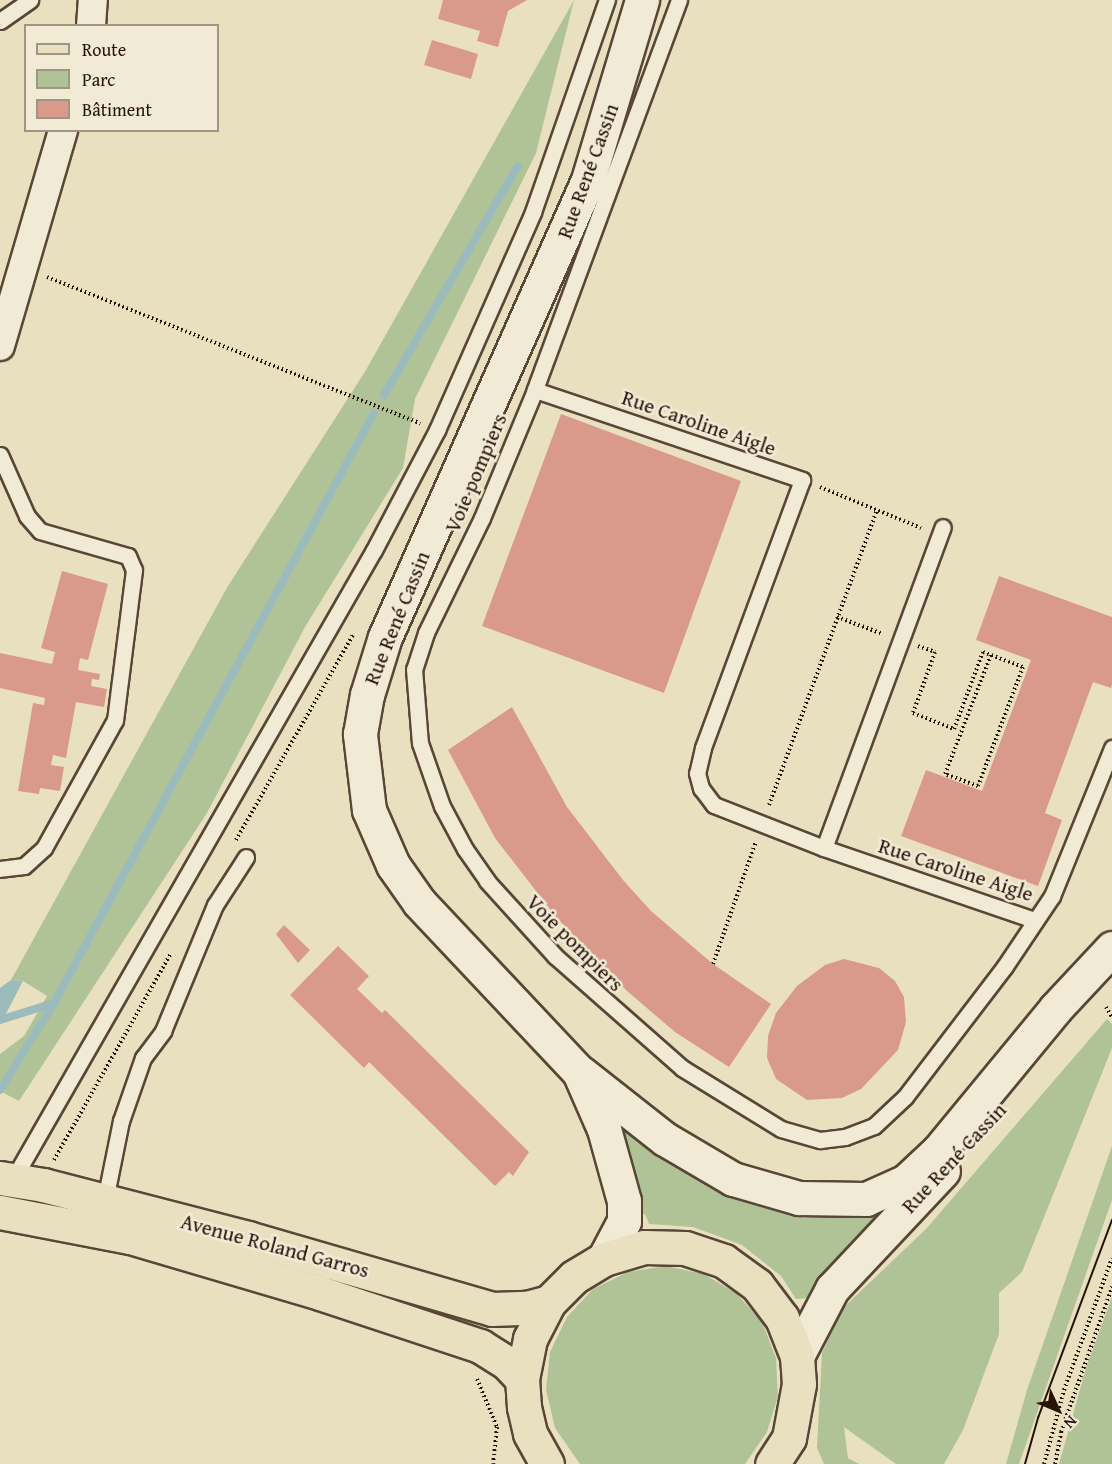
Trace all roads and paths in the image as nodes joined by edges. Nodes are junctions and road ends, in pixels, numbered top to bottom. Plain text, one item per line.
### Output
1 (30, 0) edge
2 (93, 0) edge
3 (607, 0) edge
4 (642, 0) edge
5 (679, 0) edge
6 (0, 21) edge
7 (91, 24) edge
8 (62, 132) edge
9 (23, 268) junction
10 (0, 346) edge
11 (535, 390) junction
12 (437, 430) junction
13 (0, 455) edge
14 (802, 480) junction
15 (877, 510) junction
16 (942, 531) joint
17 (837, 616) junction
18 (901, 640) junction
19 (991, 655) junction
20 (1112, 748) edge
21 (762, 825) junction
22 (824, 848) junction
23 (246, 857) dead end
24 (0, 869) edge
25 (1034, 920) junction
26 (1112, 948) edge
27 (1112, 959) edge
28 (712, 964) dead end
29 (1106, 1006) dead end
30 (1112, 1017) edge
31 (579, 1072) junction
32 (3, 1188) edge
33 (105, 1200) junction
34 (0, 1212) edge
35 (248, 1238) junction
36 (604, 1258) junction
37 (1112, 1258) edge
38 (1112, 1287) edge
39 (549, 1302) junction
40 (797, 1356) junction
41 (474, 1372) dead end
42 (522, 1379) junction
43 (527, 1449) edge
44 (786, 1455) edge
45 (493, 1464) edge
46 (547, 1464) edge
47 (1044, 1464) edge
48 (1055, 1464) edge

1 - 6 lane
2 - 7 street
3 - 12 lane
4 - 31 street, Rue René Cassin
5 - 11 lane
8 - 9 street
9 - 10 street
9 - 12 path
11 - 14 lane, Rue Caroline Aigle
11 - 25 lane, Voie pompiers
12 - 32 lane
13 - 24 lane
14 - 15 path
14 - 21 lane, Rue Caroline Aigle
15 - 16 path
15 - 17 path
16 - 18 lane
17 - 18 path
17 - 21 path
18 - 19 path
18 - 22 lane
19 - 19 path
20 - 25 lane, Rue Caroline Aigle
21 - 22 lane, Rue Caroline Aigle
21 - 28 path
22 - 25 lane, Rue Caroline Aigle
23 - 33 lane
26 - 31 street
27 - 40 street, Rue René Cassin
29 - 30 path
31 - 36 street, Rue René Cassin
32 - 33 main road, Avenue Roland Garros
32 - 35 street
33 - 35 main road, Avenue Roland Garros
34 - 42 main road, Avenue Roland Garros
35 - 39 main road, Avenue Roland Garros
36 - 39 main road
36 - 40 main road
37 - 47 path
38 - 48 path
39 - 42 main road
40 - 44 main road
41 - 45 path
42 - 43 main road
43 - 46 main road

